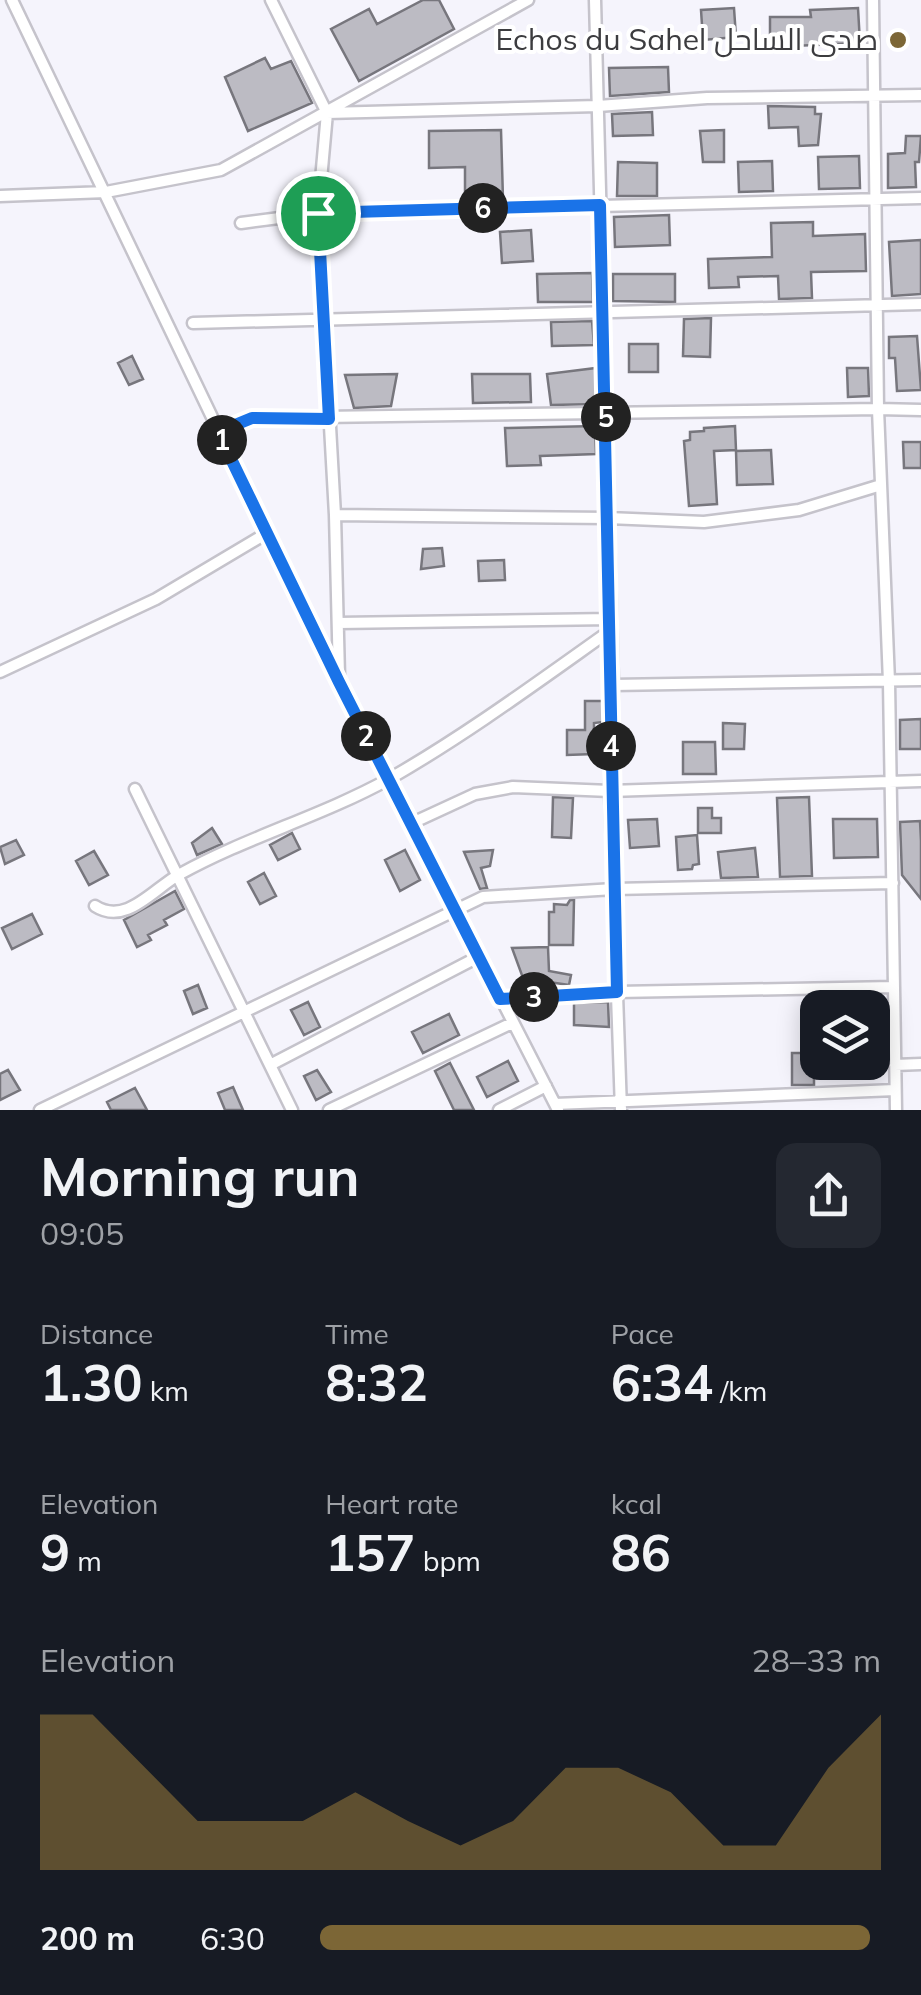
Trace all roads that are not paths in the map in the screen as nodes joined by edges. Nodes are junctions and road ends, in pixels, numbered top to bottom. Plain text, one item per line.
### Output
1 (12, 0) edge
2 (272, 0) edge
3 (595, 0) edge
4 (873, 0) edge
5 (525, 1) edge
6 (876, 94) junction
7 (921, 95) edge
8 (598, 106) junction
9 (327, 112) junction
10 (106, 192) junction
11 (0, 196) edge
12 (921, 198) edge
13 (875, 200) junction
14 (600, 205) junction
15 (318, 213) junction
16 (241, 223) dead end
17 (921, 304) edge
18 (874, 305) junction
19 (603, 310) junction
20 (324, 318) junction
21 (193, 323) dead end
22 (878, 409) junction
23 (921, 410) edge
24 (606, 414) junction
25 (329, 419) junction
26 (218, 432) junction
27 (881, 485) junction
28 (335, 515) junction
29 (608, 518) junction
30 (268, 533) junction
31 (338, 622) junction
32 (611, 625) junction
33 (0, 672) edge
34 (921, 680) edge
35 (339, 682) junction
36 (889, 682) junction
37 (613, 684) junction
38 (388, 779) junction
39 (921, 781) edge
40 (891, 782) junction
41 (135, 789) dead end
42 (610, 791) junction
43 (410, 824) junction
44 (180, 874) junction
45 (892, 883) junction
46 (614, 889) junction
47 (95, 906) dead end
48 (454, 910) junction
49 (478, 956) junction
50 (894, 987) junction
51 (617, 992) junction
52 (500, 999) junction
53 (243, 1010) junction
54 (512, 1022) junction
55 (921, 1064) edge
56 (270, 1065) junction
57 (895, 1065) junction
58 (546, 1086) junction
59 (895, 1090) junction
60 (621, 1105) edge
61 (556, 1107) edge
62 (46, 1109) edge
63 (292, 1110) edge
64 (329, 1110) edge
65 (499, 1110) edge
66 (896, 1110) edge

1 - 10 street
2 - 9 street
3 - 8 street
4 - 6 street
5 - 9 street
6 - 7 street
6 - 8 street
6 - 13 street
8 - 9 street
8 - 14 street
9 - 10 street
9 - 15 street
10 - 11 street
10 - 26 street
12 - 13 street
13 - 14 street
13 - 18 street
14 - 15 street
14 - 19 street
15 - 16 street
15 - 20 street
17 - 18 street
18 - 19 street
18 - 22 street
19 - 20 street
19 - 24 street
20 - 21 street
20 - 25 street
22 - 23 street
22 - 24 street
22 - 27 street
24 - 25 street
24 - 29 street
25 - 26 street
25 - 28 street
26 - 30 street
27 - 29 street
27 - 36 street
28 - 29 street
28 - 31 street
29 - 32 street
30 - 33 street
30 - 35 street
31 - 32 street
31 - 35 street
32 - 37 street
32 - 38 street
34 - 36 street
35 - 38 street
36 - 37 street
36 - 40 street
37 - 42 street
38 - 43 street
38 - 44 street
39 - 40 street
40 - 42 street
40 - 45 street
41 - 44 street
42 - 43 street
42 - 46 street
43 - 48 street
44 - 47 street
44 - 53 street
45 - 46 street
45 - 50 street
46 - 48 street
46 - 51 street
48 - 49 street
48 - 53 street
49 - 52 street
49 - 56 street
50 - 51 street
50 - 57 street
51 - 52 street
51 - 60 street
52 - 54 street
53 - 56 street
53 - 62 street
54 - 58 street
54 - 64 street
55 - 57 street
56 - 63 street
57 - 59 street
58 - 61 street
58 - 65 street
59 - 60 street
59 - 66 street
60 - 61 street

